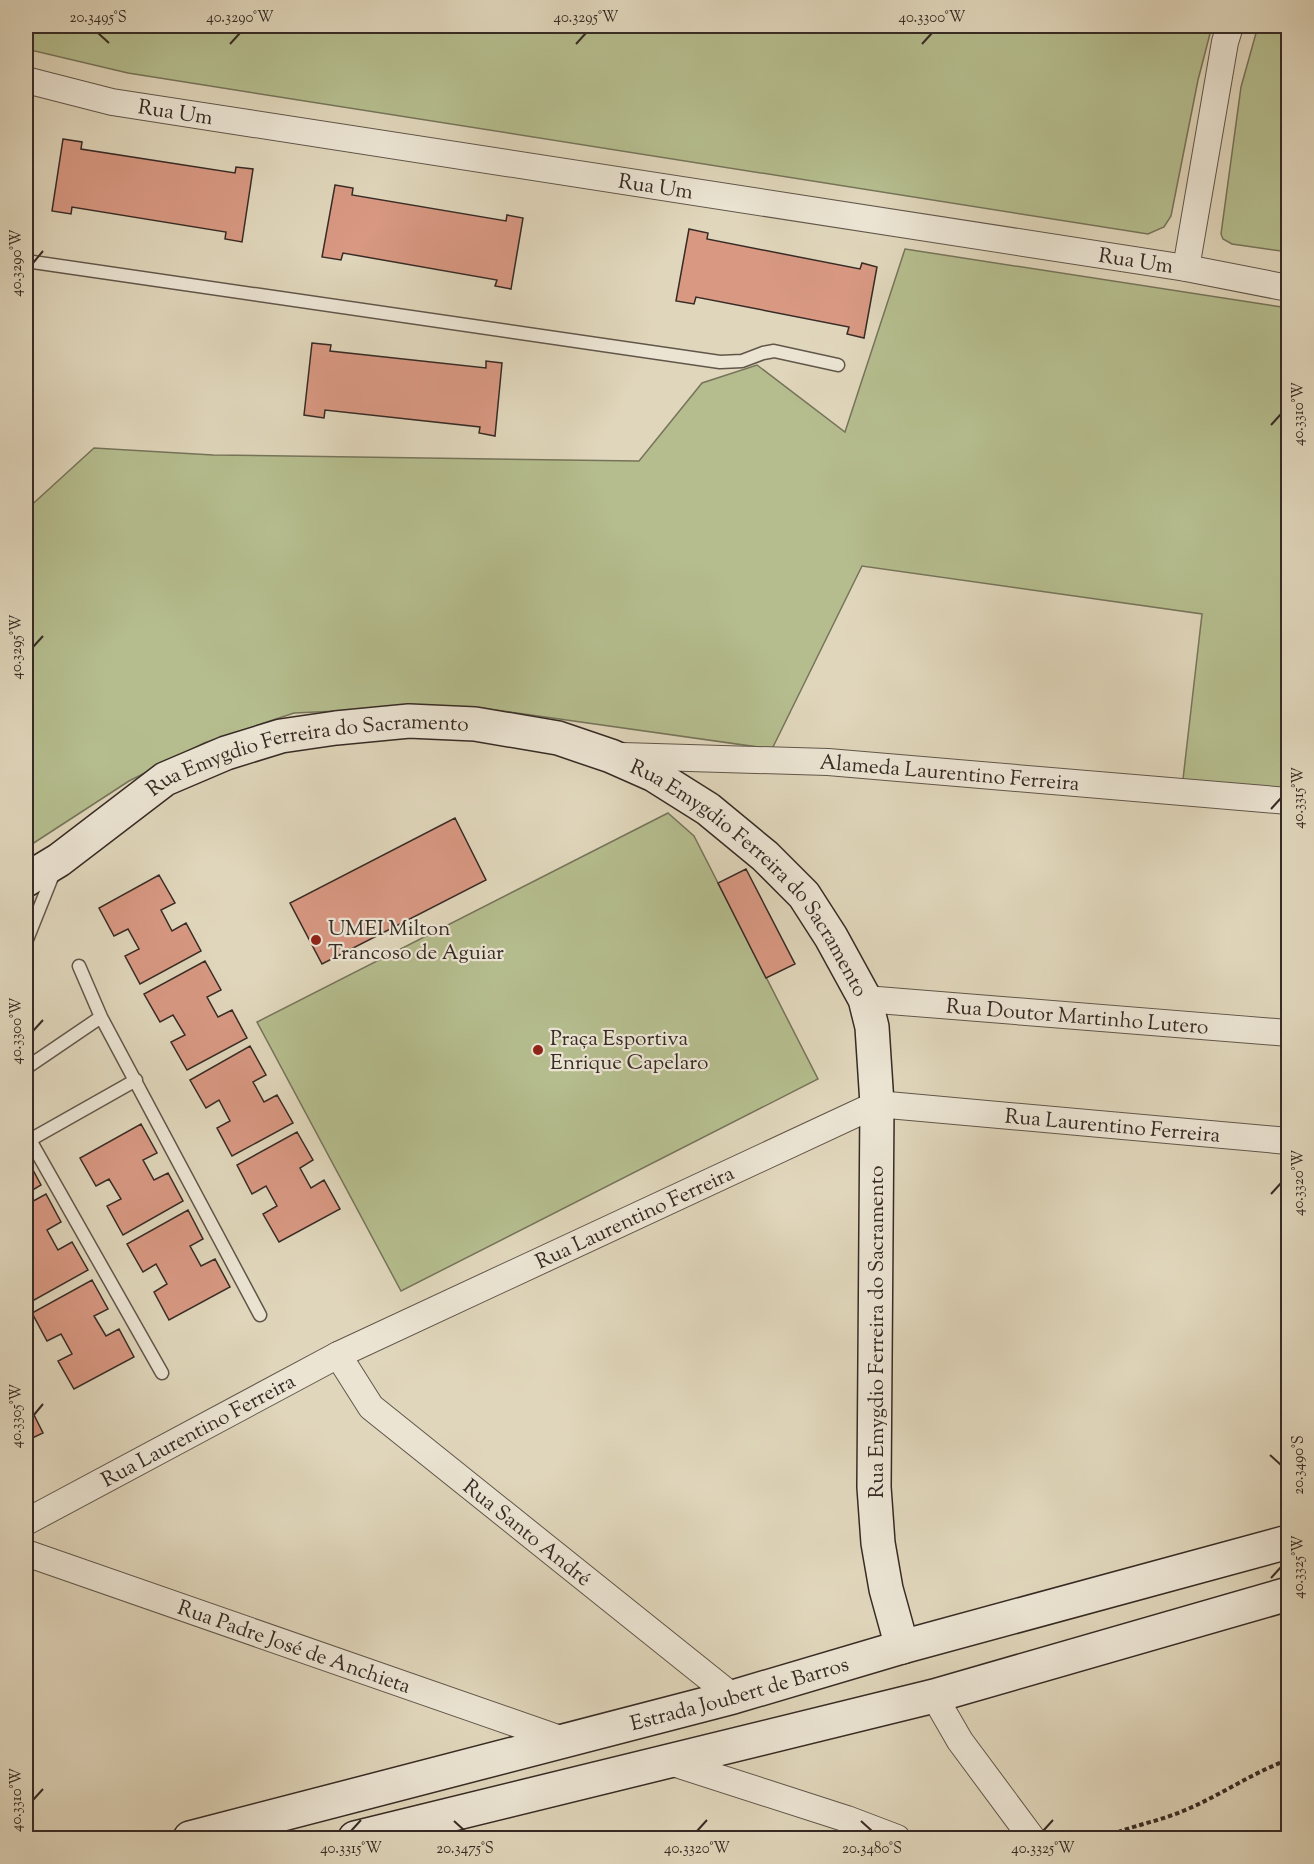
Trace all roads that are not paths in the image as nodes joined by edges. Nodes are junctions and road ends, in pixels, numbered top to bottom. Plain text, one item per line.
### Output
1 (1230, 26) edge
2 (26, 80) edge
3 (26, 261) edge
4 (1186, 268) junction
5 (1288, 288) edge
6 (838, 365) dead end
7 (611, 756) junction
8 (1288, 801) edge
9 (59, 860) junction
10 (26, 880) edge
11 (26, 942) edge
12 (79, 966) dead end
13 (865, 999) junction
14 (101, 1017) junction
15 (1288, 1033) edge
16 (26, 1068) edge
17 (136, 1080) junction
18 (877, 1104) junction
19 (27, 1137) edge
20 (1288, 1141) edge
21 (260, 1315) dead end
22 (338, 1355) junction
23 (162, 1373) dead end
24 (26, 1522) edge
25 (1288, 1542) edge
26 (26, 1553) edge
27 (1288, 1594) edge
28 (902, 1647) junction
29 (934, 1696) junction
30 (733, 1697) junction
31 (563, 1740) junction
32 (670, 1762) junction
33 (844, 1829) edge
34 (209, 1836) edge
35 (355, 1839) edge
36 (897, 1839) edge
37 (1032, 1839) edge

1 - 4 street
2 - 4 street, Rua Um
3 - 6 lane
4 - 5 street, Rua Um
7 - 8 street, Alameda Laurentino Ferreira
7 - 9 main road, Rua Emygdio Ferreira do Sacramento
7 - 13 main road, Rua Emygdio Ferreira do Sacramento
9 - 10 main road, Rua Emygdio Ferreira do Sacramento
9 - 11 lane
12 - 14 lane
13 - 15 street, Rua Doutor Martinho Lutero
13 - 18 main road, Rua Emygdio Ferreira do Sacramento
14 - 16 lane
14 - 17 lane
17 - 19 lane
17 - 21 lane
18 - 20 street, Rua Laurentino Ferreira
18 - 22 street, Rua Laurentino Ferreira
18 - 28 main road, Rua Emygdio Ferreira do Sacramento
19 - 23 lane
22 - 24 street, Rua Laurentino Ferreira
22 - 30 street, Rua Santo André
25 - 28 main road, Estrada Joubert de Barros
26 - 31 street, Rua Padre José de Anchieta
27 - 29 main road
28 - 30 main road, Estrada Joubert de Barros
29 - 32 main road
29 - 37 street
30 - 31 main road, Estrada Joubert de Barros
31 - 34 main road, Estrada Joubert de Barros
32 - 33 street
32 - 35 main road
33 - 36 street

